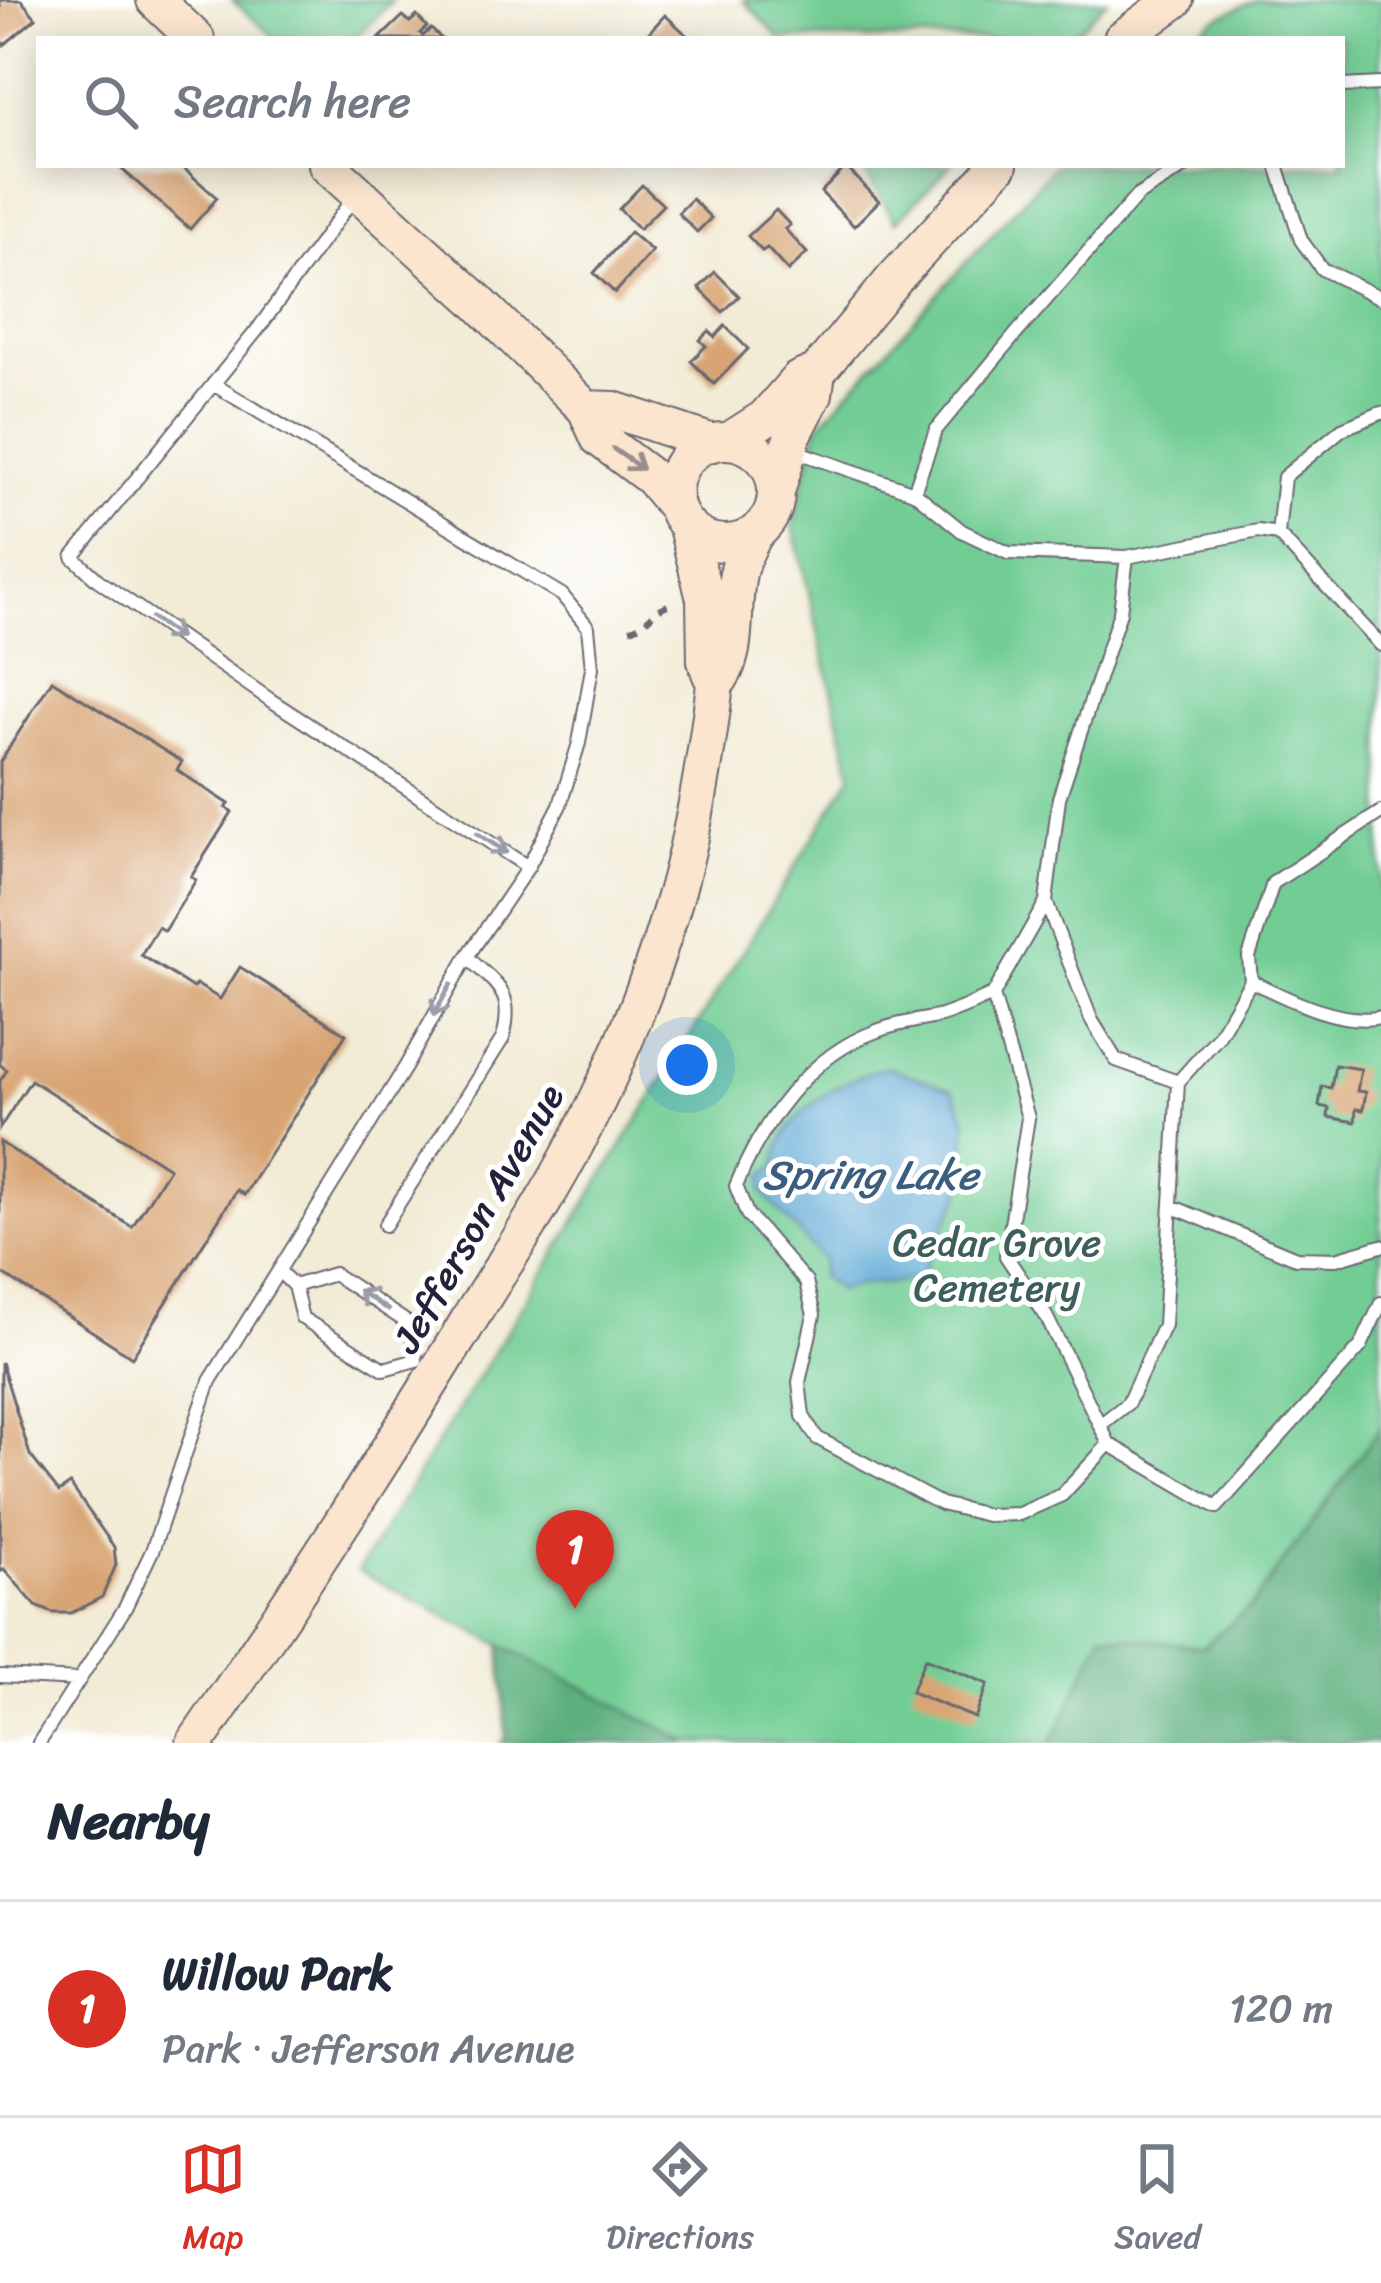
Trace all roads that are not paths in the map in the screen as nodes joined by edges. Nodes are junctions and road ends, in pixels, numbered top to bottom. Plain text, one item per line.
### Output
1 (155, 0) edge
2 (1175, 0) edge
3 (193, 36) edge
4 (1126, 36) edge
5 (1381, 84) edge
6 (1345, 86) edge
7 (330, 168) edge
8 (996, 168) edge
9 (1182, 168) edge
10 (1271, 168) edge
11 (358, 193) junction
12 (1381, 298) edge
13 (817, 372) junction
14 (213, 384) junction
15 (586, 410) junction
16 (1381, 413) edge
17 (721, 442) junction
18 (789, 448) junction
19 (776, 492) junction
20 (914, 492) junction
21 (681, 517) junction
22 (755, 533) junction
23 (1278, 534) junction
24 (1127, 557) junction
25 (1381, 645) edge
26 (715, 684) junction
27 (1381, 812) edge
28 (528, 867) junction
29 (1046, 902) junction
30 (467, 957) junction
31 (1251, 982) junction
32 (993, 995) junction
33 (1381, 1017) edge
34 (1178, 1082) junction
35 (1171, 1206) junction
36 (386, 1225) dead end
37 (1381, 1246) edge
38 (279, 1271) junction
39 (294, 1286) junction
40 (1381, 1303) edge
41 (426, 1367) junction
42 (1100, 1425) junction
43 (1109, 1444) junction
44 (0, 1676) edge
45 (79, 1680) junction
46 (39, 1743) edge
47 (195, 1743) edge

1 - 3 main road
2 - 4 main road
5 - 6 lane
7 - 11 main road
8 - 13 main road
9 - 20 lane
10 - 12 lane
11 - 14 lane
11 - 15 main road
13 - 17 main road
13 - 18 main road
14 - 28 lane
14 -> 28 lane
15 - 17 main road
15 -> 21 main road
16 - 23 lane
17 - 19 main road
17 - 21 main road
18 - 19 main road
18 - 20 lane
19 - 22 main road
20 - 24 lane
21 - 22 main road
21 - 26 main road, Jefferson Avenue
22 - 26 main road, Jefferson Avenue
23 - 24 lane
23 - 25 lane
24 - 29 lane
26 - 41 main road, Jefferson Avenue
27 - 31 lane
28 - 30 lane
29 - 32 lane
29 - 34 lane
30 - 36 lane
30 -> 38 lane
31 - 33 lane
31 - 34 lane
32 - 42 lane
32 - 43 lane
34 - 35 lane
35 - 37 lane
35 - 42 lane
38 - 39 lane
38 - 45 lane
39 - 41 lane
41 -> 39 lane
40 - 43 lane
41 - 47 main road, Jefferson Avenue
42 - 43 lane
44 - 45 lane
45 - 46 lane

